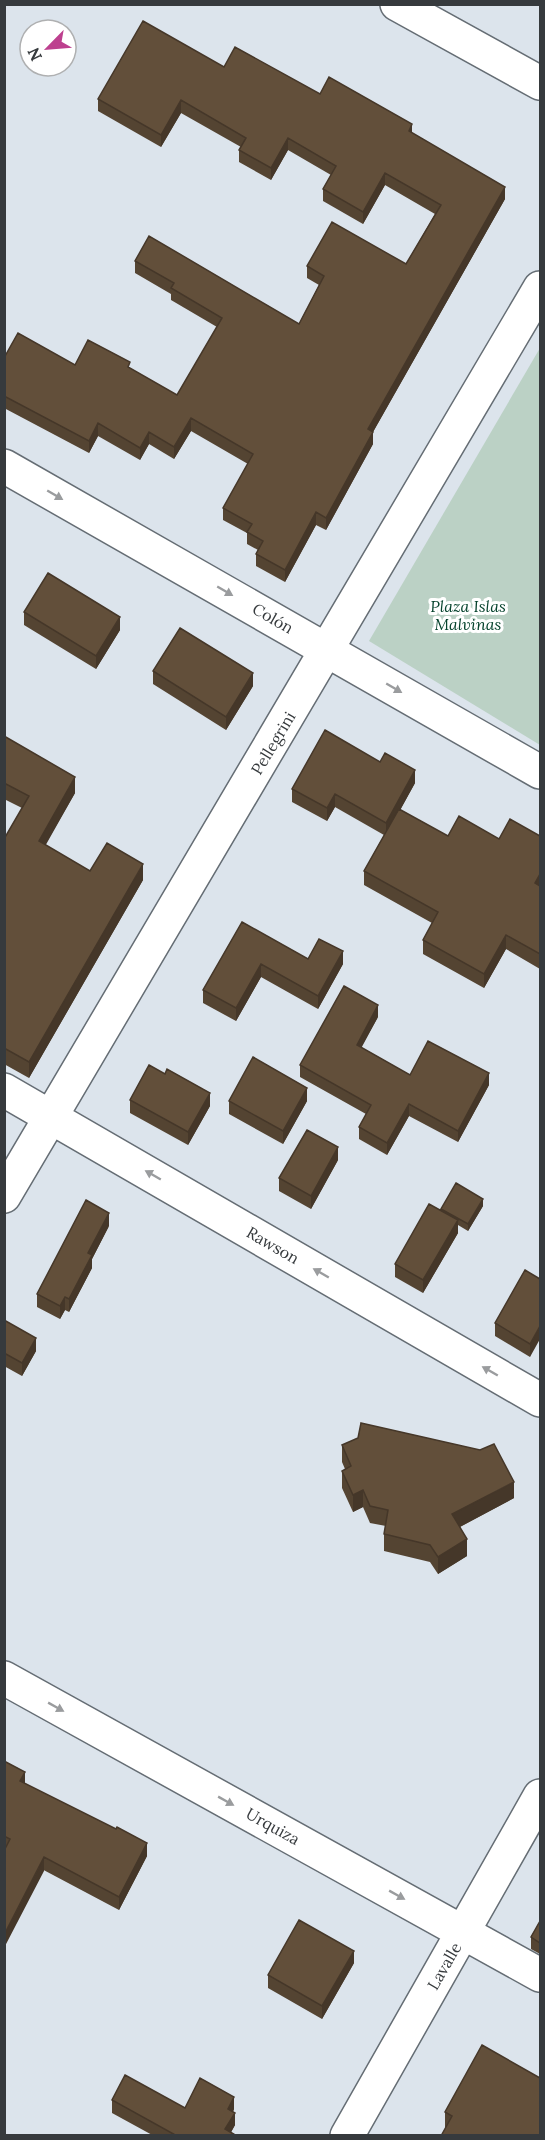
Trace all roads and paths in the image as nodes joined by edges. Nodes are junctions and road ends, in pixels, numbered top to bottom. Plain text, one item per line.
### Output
1 (397, 4) edge
2 (540, 83) edge
3 (540, 288) edge
4 (4, 466) edge
5 (328, 650) junction
6 (540, 772) edge
7 (4, 1090) edge
8 (51, 1116) junction
9 (4, 1196) edge
10 (540, 1400) edge
11 (4, 1678) edge
12 (540, 1796) edge
13 (464, 1932) junction
14 (540, 1975) edge
15 (347, 2136) edge

1 - 2 street
3 - 5 street, Pellegrini
4 -> 5 street, Colón
5 -> 6 street, Colón
5 - 8 street, Pellegrini
7 - 8 street, Rawson
8 - 9 street, Pellegrini
10 -> 8 street, Rawson
11 -> 13 street, Urquiza
12 - 13 street, Lavalle
13 - 14 street, Urquiza
13 - 15 street, Lavalle

